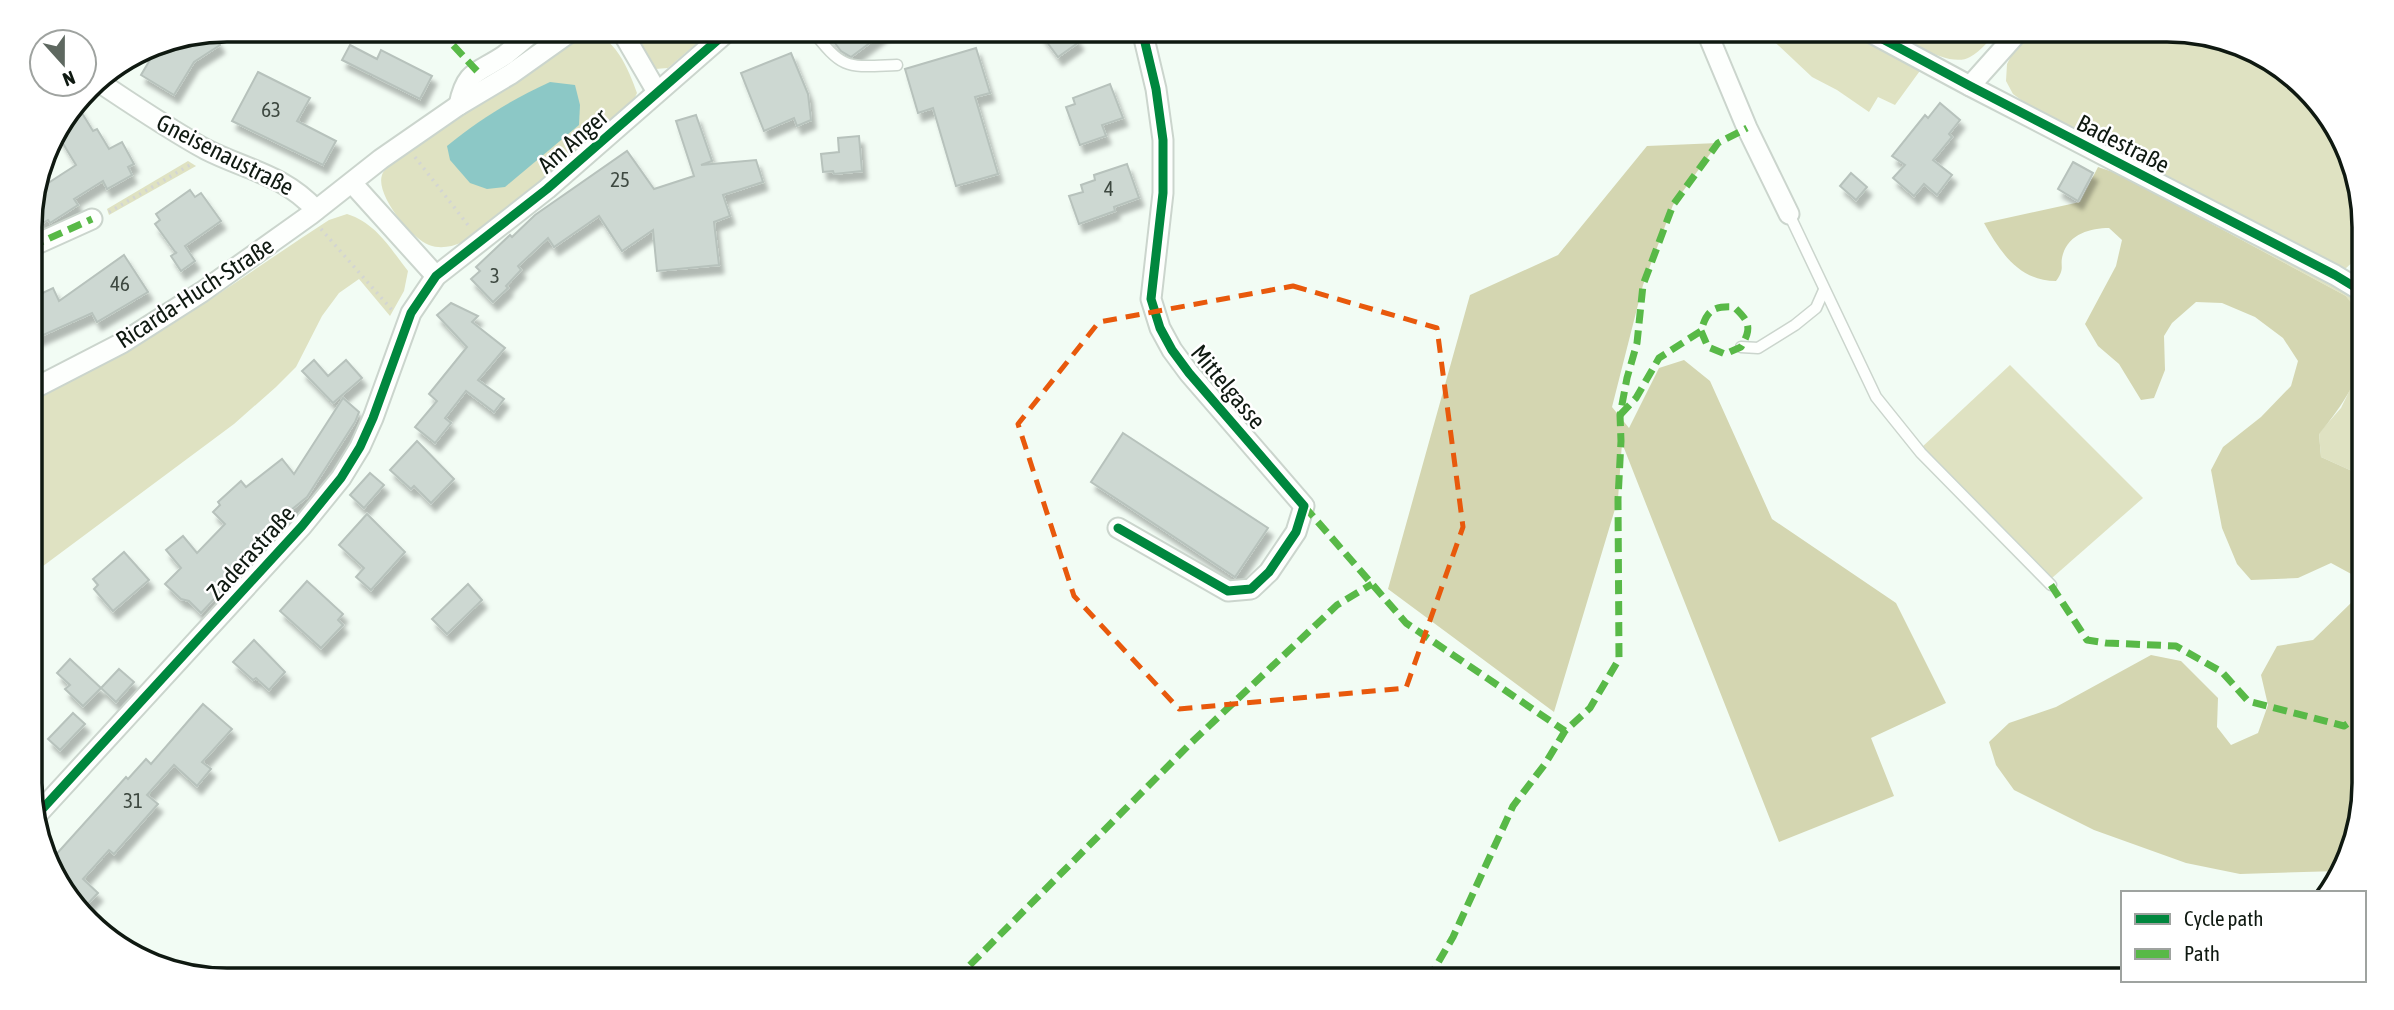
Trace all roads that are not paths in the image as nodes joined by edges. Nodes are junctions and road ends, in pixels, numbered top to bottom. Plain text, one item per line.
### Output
1 (520, 42) edge
2 (556, 42) edge
3 (628, 42) edge
4 (715, 42) edge
5 (822, 42) edge
6 (1145, 42) edge
7 (1711, 42) edge
8 (1888, 42) edge
9 (2009, 42) edge
10 (897, 65) dead end
11 (1970, 86) junction
12 (106, 87) edge
13 (657, 92) junction
14 (459, 105) junction
15 (352, 183) junction
16 (313, 213) junction
17 (1789, 214) joint
18 (92, 219) road end
19 (42, 242) edge
20 (436, 276) junction
21 (2352, 284) edge
22 (1824, 290) junction
23 (1741, 347) dead end
24 (42, 384) edge
25 (1118, 528) dead end
26 (2051, 584) dead end
27 (44, 807) edge

1 - 14 street
2 - 14 street
3 - 13 street
4 - 13 street, Am Anger
5 - 10 lane
6 - 25 street, Mittelgasse
7 - 17 street
8 - 11 street, Badestraße
9 - 11 street
11 - 21 street, Badestraße
12 - 16 street, Gneisenaustraße
13 - 20 street, Am Anger
14 - 15 street
15 - 16 street, Ricarda-Huch-Straße
15 - 20 street
16 - 24 street, Ricarda-Huch-Straße
17 - 22 lane
18 - 19 street
20 - 27 street, Zaderastraße
22 - 23 lane
22 - 26 lane

